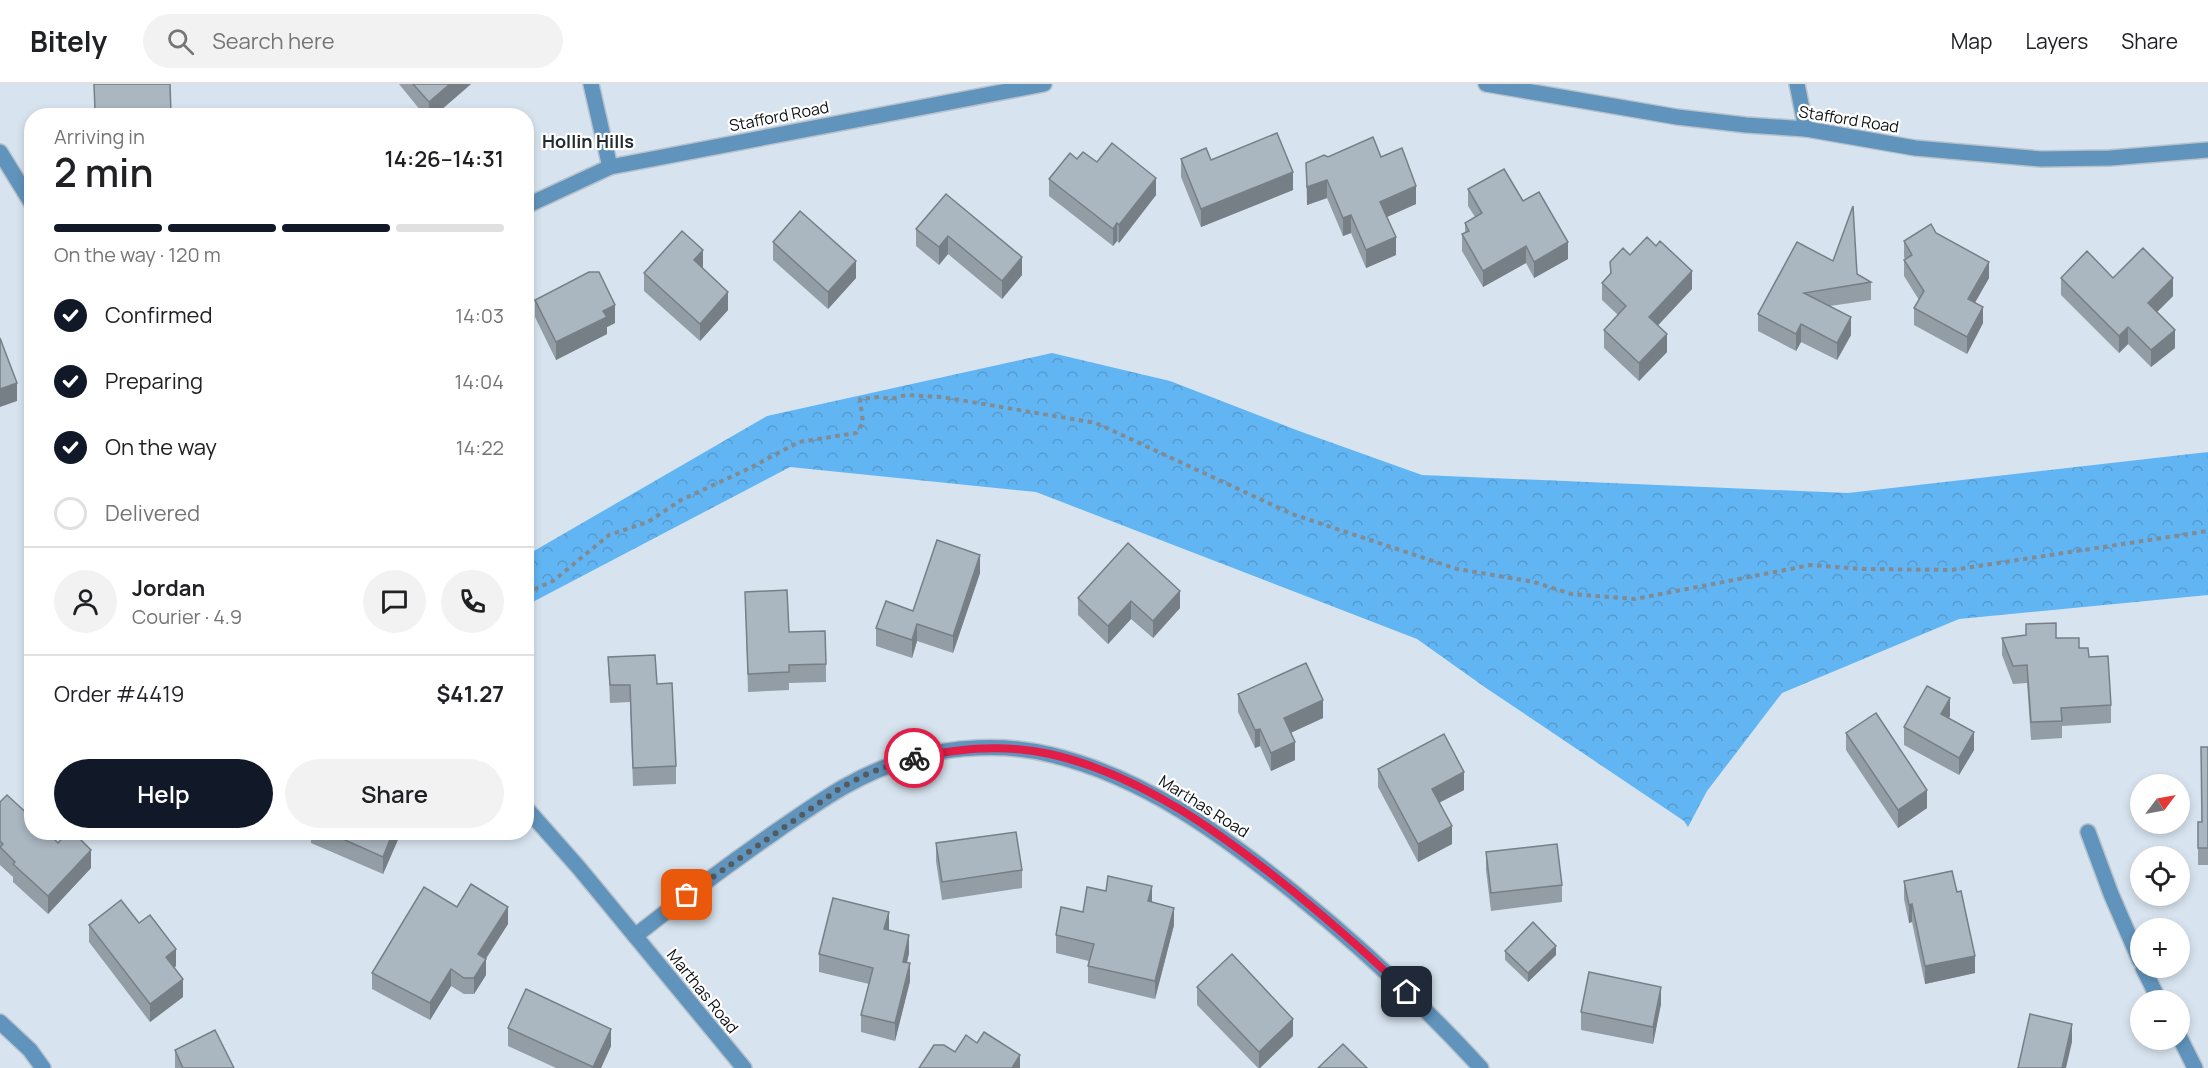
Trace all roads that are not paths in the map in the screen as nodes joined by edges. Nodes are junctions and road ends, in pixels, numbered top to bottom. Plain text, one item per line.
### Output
1 (591, 84) edge
2 (1044, 84) edge
3 (1486, 84) edge
4 (1797, 84) edge
5 (1806, 129) junction
6 (2208, 150) edge
7 (0, 152) edge
8 (610, 167) junction
9 (24, 191) edge
10 (534, 202) edge
11 (534, 817) edge
12 (2088, 832) dead end
13 (635, 936) junction
14 (2130, 938) edge
15 (0, 1022) edge
16 (2186, 1050) edge
17 (44, 1068) edge
18 (744, 1068) edge
19 (1481, 1068) edge
20 (2195, 1068) edge

1 - 8 street
2 - 8 street, Stafford Road
3 - 5 street, Stafford Road
4 - 5 street
5 - 6 street, Stafford Road
7 - 9 street
8 - 10 street, Stafford Road
11 - 13 street, Marthas Road
12 - 14 street
13 - 18 street, Marthas Road
13 - 19 street, Marthas Road
15 - 17 street
16 - 20 street

